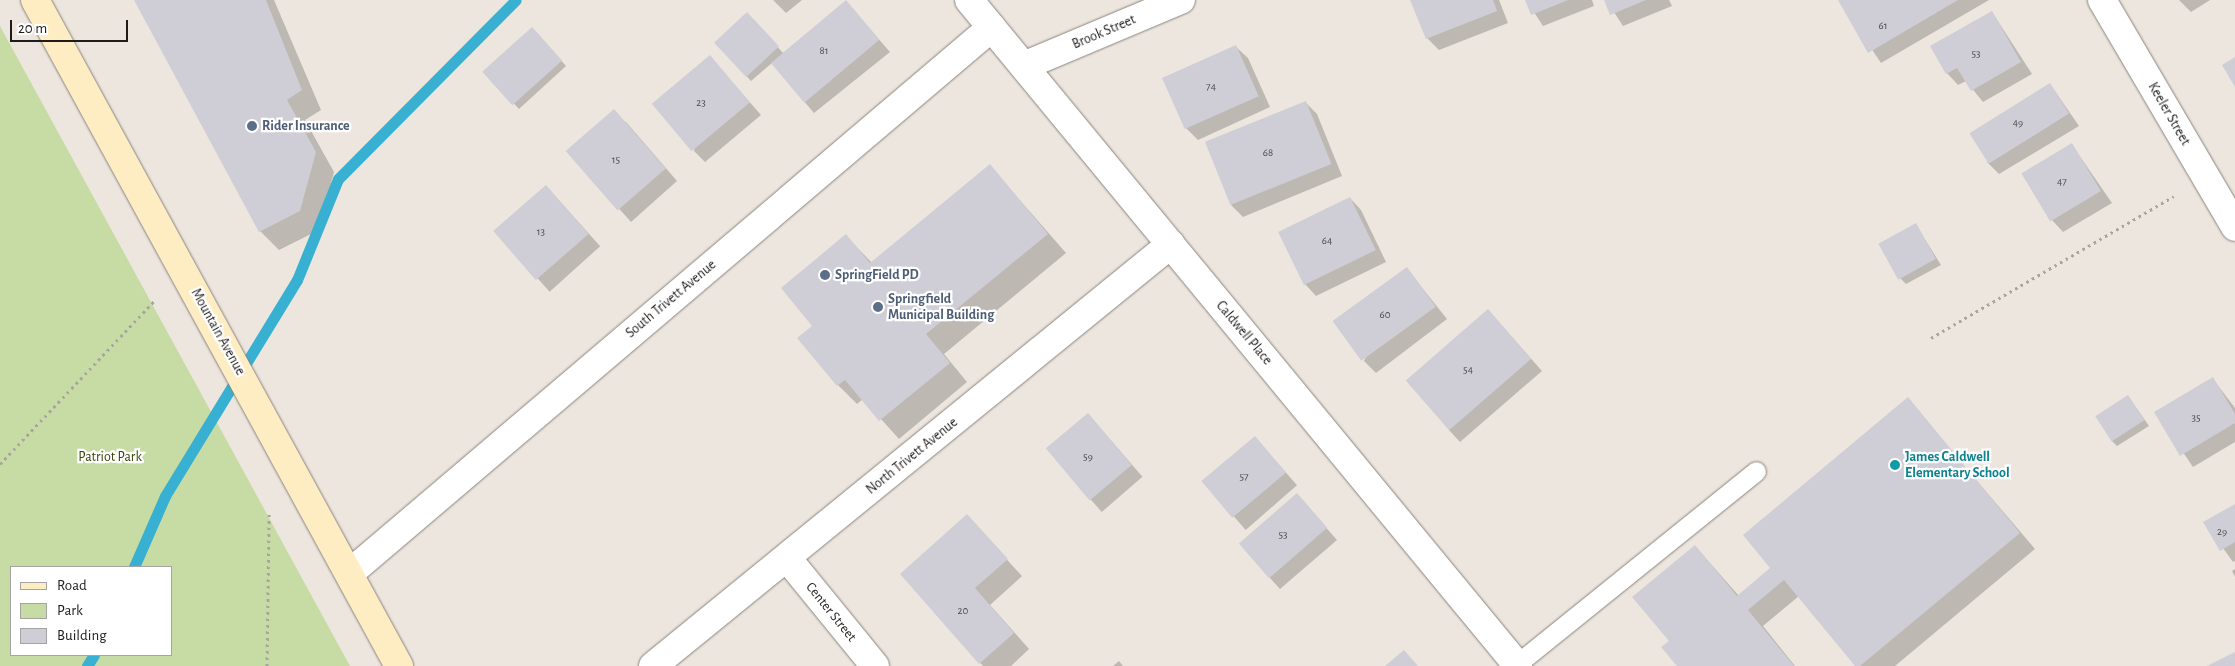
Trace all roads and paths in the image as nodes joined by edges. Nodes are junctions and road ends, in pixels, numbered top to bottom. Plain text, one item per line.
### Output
1 (35, 0) edge
2 (969, 0) edge
3 (1182, 0) edge
4 (2102, 0) edge
5 (1152, 6) edge
6 (992, 27) junction
7 (1026, 65) junction
8 (2174, 196) dead end
9 (2235, 227) edge
10 (1171, 244) junction
11 (154, 301) dead end
12 (1931, 338) dead end
13 (0, 464) edge
14 (1756, 471) dead end
15 (269, 514) dead end
16 (787, 558) junction
17 (351, 572) junction
18 (1518, 665) edge
19 (267, 666) edge
20 (399, 666) edge
21 (653, 666) edge
22 (875, 666) edge

1 - 17 street, Mountain Avenue
2 - 6 street, Caldwell Place
3 - 5 street, Brook Street
4 - 9 street, Keeler Street
5 - 7 street, Brook Street
6 - 7 street, Caldwell Place
6 - 17 street, South Trivett Avenue
7 - 10 street, Caldwell Place
8 - 12 path
10 - 16 street, North Trivett Avenue
10 - 18 street, Caldwell Place
11 - 13 path
14 - 18 lane
15 - 19 path
16 - 21 street, North Trivett Avenue
16 - 22 street, Center Street
17 - 20 street, Mountain Avenue

